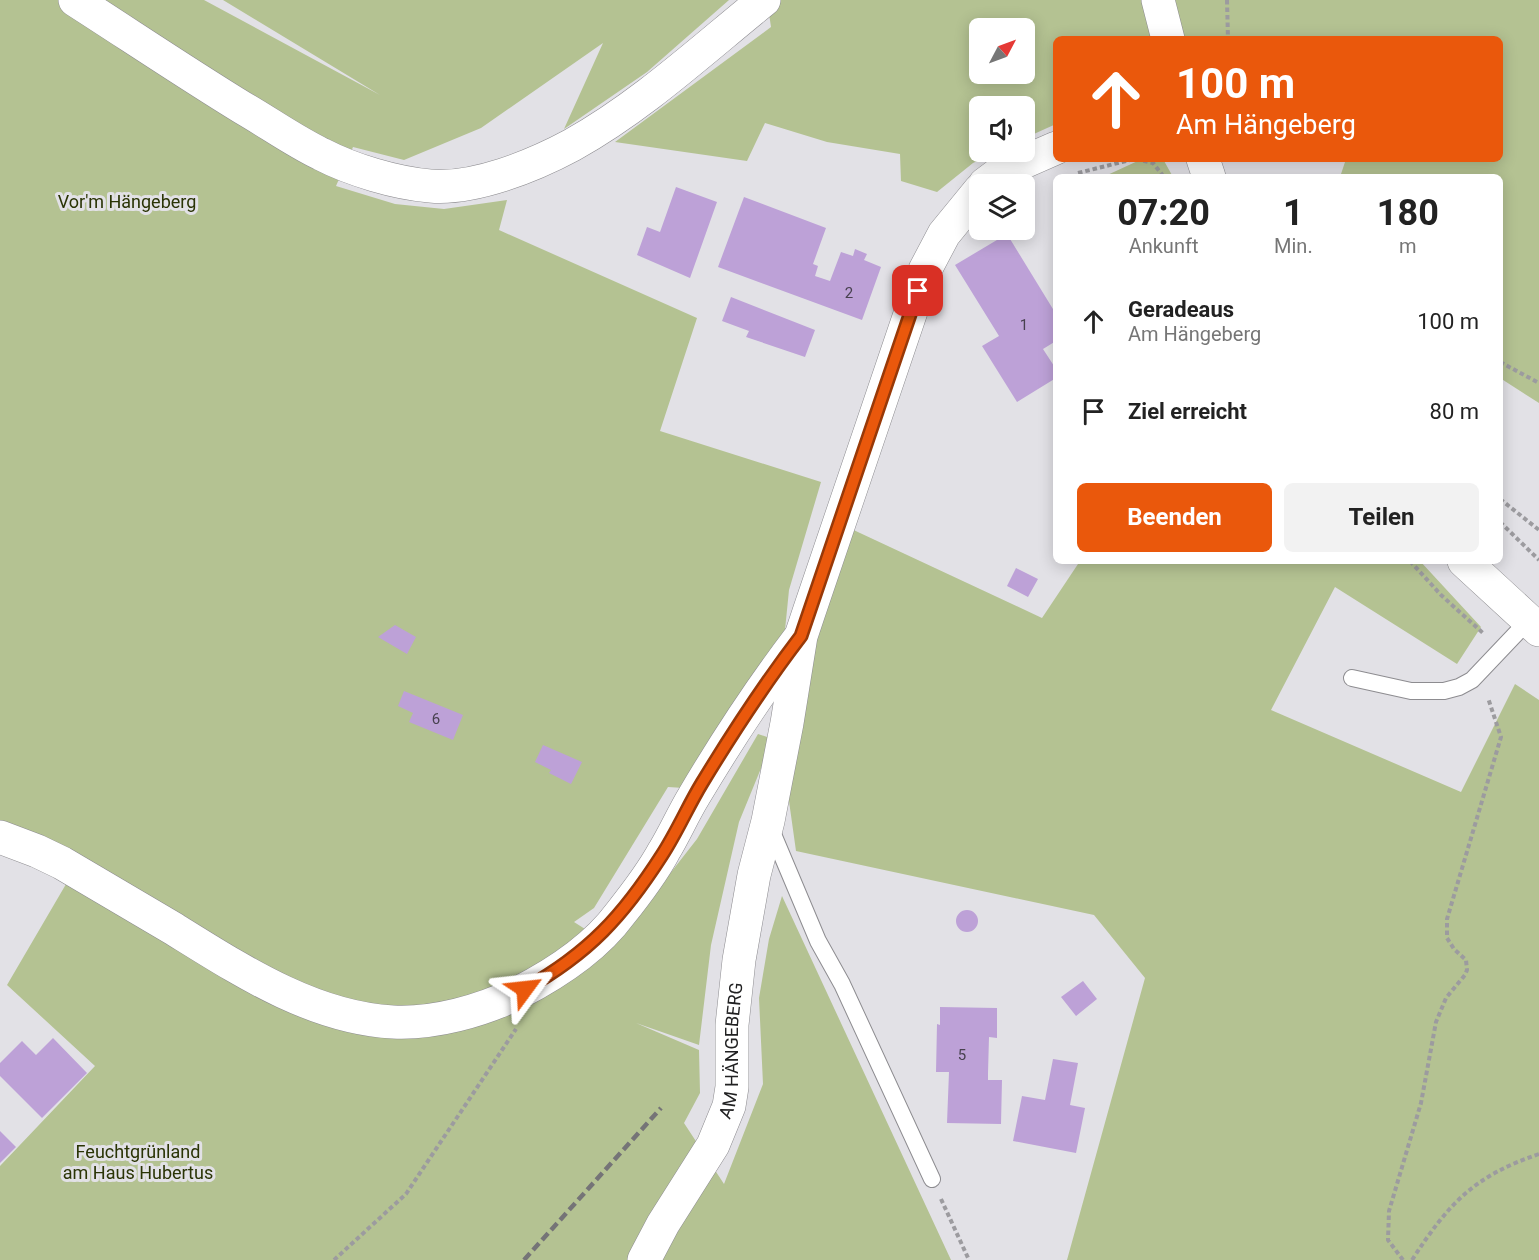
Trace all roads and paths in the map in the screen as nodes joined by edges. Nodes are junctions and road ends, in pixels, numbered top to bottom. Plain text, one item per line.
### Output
1 (75, 0) edge
2 (764, 0) edge
3 (1158, 0) edge
4 (1227, 0) edge
5 (1167, 36) edge
6 (1228, 36) edge
7 (1059, 162) edge
8 (1148, 162) edge
9 (998, 174) edge
10 (1162, 174) edge
11 (969, 203) edge
12 (1503, 364) edge
13 (1539, 383) edge
14 (1503, 501) edge
15 (1503, 525) edge
16 (1539, 530) edge
17 (1539, 560) edge
18 (1413, 564) edge
19 (1467, 564) edge
20 (1534, 625) edge
21 (801, 636) junction
22 (1502, 650) junction
23 (1352, 678) dead end
24 (768, 821) junction
25 (0, 837) edge
26 (534, 984) junction
27 (1539, 1154) edge
28 (932, 1179) joint
29 (334, 1260) edge
30 (644, 1260) edge
31 (969, 1260) edge
32 (1402, 1260) edge
33 (1412, 1260) edge

1 - 2 street
3 - 5 street
4 - 6 path
7 - 9 street
8 - 10 path
11 - 21 street, AM HÄNGEBERG
12 - 13 path
14 - 16 path
15 - 17 path
18 - 22 path
19 - 20 street
20 - 22 lane
21 - 24 street, AM HÄNGEBERG
21 - 26 street
22 - 23 lane
22 - 32 path
24 - 28 lane
24 - 30 street, AM HÄNGEBERG
25 - 26 street
26 - 29 path
27 - 33 path
28 - 31 path

